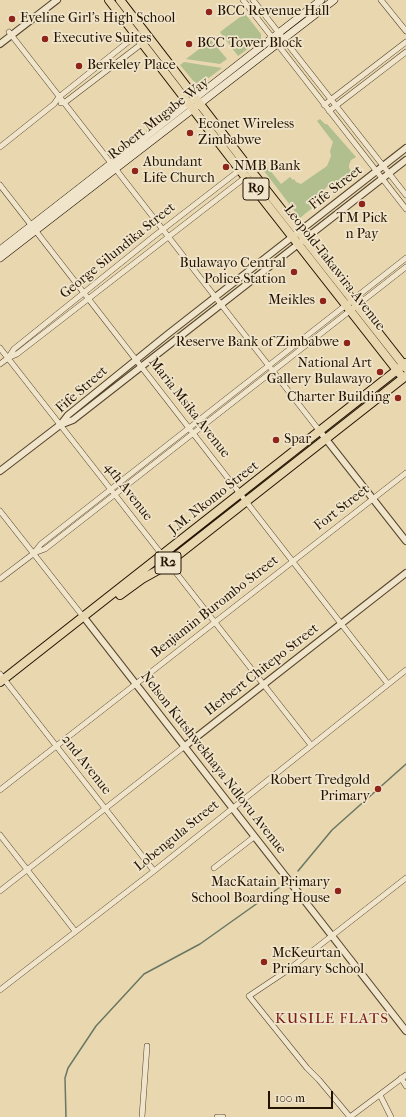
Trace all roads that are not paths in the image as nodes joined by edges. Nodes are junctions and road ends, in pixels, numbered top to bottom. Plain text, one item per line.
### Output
1 (51, 0) edge
2 (57, 0) edge
3 (109, 0) edge
4 (120, 0) edge
5 (243, 0) edge
6 (253, 0) edge
7 (321, 0) edge
8 (334, 0) edge
9 (381, 0) edge
10 (144, 30) junction
11 (406, 32) edge
12 (279, 33) junction
13 (10, 34) junction
14 (137, 36) junction
15 (150, 38) junction
16 (272, 38) junction
17 (0, 39) edge
18 (284, 39) junction
19 (406, 42) edge
20 (143, 43) junction
21 (0, 44) edge
22 (277, 44) junction
23 (406, 52) edge
24 (59, 97) junction
25 (331, 100) junction
26 (64, 103) junction
27 (54, 104) junction
28 (194, 104) junction
29 (324, 105) junction
30 (336, 106) junction
31 (329, 111) junction
32 (0, 147) edge
33 (406, 148) edge
34 (406, 160) edge
35 (113, 166) junction
36 (383, 166) junction
37 (243, 167) junction
38 (376, 172) junction
39 (389, 174) junction
40 (249, 175) junction
41 (382, 179) junction
42 (0, 185) edge
43 (406, 195) edge
44 (406, 210) edge
45 (33, 228) junction
46 (163, 230) junction
47 (296, 234) junction
48 (168, 237) junction
49 (301, 242) junction
50 (0, 250) edge
51 (0, 258) edge
52 (406, 258) edge
53 (406, 267) edge
54 (84, 293) junction
55 (215, 297) junction
56 (89, 299) junction
57 (220, 304) junction
58 (352, 305) junction
59 (0, 348) edge
60 (8, 358) junction
61 (137, 360) junction
62 (0, 364) edge
63 (268, 365) junction
64 (141, 366) junction
65 (403, 366) edge
66 (273, 371) junction
67 (405, 378) edge
68 (60, 425) junction
69 (189, 428) junction
70 (319, 430) junction
71 (194, 433) junction
72 (326, 439) junction
73 (0, 471) edge
74 (406, 473) edge
75 (110, 489) junction
76 (240, 494) junction
77 (115, 495) junction
78 (373, 499) junction
79 (246, 501) junction
80 (0, 511) edge
81 (406, 541) edge
82 (33, 554) junction
83 (162, 556) junction
84 (293, 562) junction
85 (168, 563) junction
86 (406, 573) edge
87 (0, 579) edge
88 (85, 618) junction
89 (215, 622) junction
90 (341, 624) junction
91 (406, 670) edge
92 (2, 681) edge
93 (136, 683) junction
94 (263, 684) junction
95 (388, 684) junction
96 (311, 745) junction
97 (56, 746) junction
98 (184, 746) junction
99 (0, 790) edge
100 (232, 808) junction
101 (105, 809) junction
102 (0, 835) edge
103 (254, 837) junction
104 (214, 868) dead end
105 (27, 870) junction
106 (154, 871) junction
107 (406, 878) edge
108 (0, 891) edge
109 (75, 931) junction
110 (332, 936) junction
111 (0, 990) edge
112 (406, 1031) edge
113 (147, 1046) dead end
114 (406, 1075) edge
115 (401, 1078) junction
116 (406, 1086) edge
117 (380, 1095) junction
118 (353, 1116) edge
119 (142, 1117) edge
120 (218, 1117) edge
121 (223, 1117) edge
122 (391, 1117) edge

1 - 13 street
2 - 13 street
3 - 14 highway, Leopold Takawira Avenue / R9
4 - 10 highway, Leopold Takawira Avenue / R9
5 - 16 street
6 - 12 street
7 - 12 main road, Robert Mugabe Way
8 - 18 main road, Robert Mugabe Way
9 - 11 street
10 - 14 street
10 - 15 highway, Leopold Takawira Avenue / R9
12 - 16 main road, Robert Mugabe Way
12 - 18 street
13 - 17 street
13 - 21 street
13 - 24 street
14 - 20 highway, Leopold Takawira Avenue / R9
14 - 24 street
15 - 20 street
15 - 28 highway, Leopold Takawira Avenue / R9
16 - 22 street
16 - 28 main road, Robert Mugabe Way
18 - 22 main road, Robert Mugabe Way
18 - 25 street
19 - 25 street
20 - 26 street
20 - 28 highway, Leopold Takawira Avenue / R9
22 - 28 main road, Robert Mugabe Way
22 - 29 street
23 - 30 street
24 - 26 street
24 - 27 street
25 - 29 street
25 - 30 street
26 - 27 street
26 - 35 street
27 - 32 street
28 - 35 main road, Robert Mugabe Way
28 - 37 highway, Leopold Takawira Avenue / R9
29 - 31 street
30 - 31 street
30 - 36 street
31 - 38 street
33 - 36 street, Fife Street
34 - 39 street, Fife Street
35 - 45 main road, Robert Mugabe Way
35 - 46 street
36 - 38 street, Fife Street
36 - 39 street
37 - 40 highway, Leopold Takawira Avenue / R9
37 - 46 street, George Silundika Street
38 - 41 street
38 - 47 street, Fife Street
39 - 41 street, Fife Street
39 - 43 street
40 - 47 highway, Leopold Takawira Avenue / R9
40 - 48 street, George Silundika Street
41 - 44 street
41 - 49 street, Fife Street
42 - 45 street, Maria Msika Avenue
45 - 50 main road, Robert Mugabe Way
45 - 51 main road, Robert Mugabe Way
45 - 54 street, Maria Msika Avenue
46 - 48 street
46 - 54 street, George Silundika Street
47 - 49 highway, Leopold Takawira Avenue / R9
47 - 55 street, Fife Street
48 - 55 street
48 - 56 street, George Silundika Street
49 - 57 street, Fife Street
49 - 58 highway, Leopold Takawira Avenue / R9
52 - 58 street
53 - 58 street
54 - 56 street, Maria Msika Avenue
54 - 60 street, George Silundika Street
55 - 57 street
55 - 61 street, Fife Street
56 - 60 street, George Silundika Street
56 - 61 street, Maria Msika Avenue
57 - 63 street
57 - 64 street, Fife Street
58 - 63 street
58 - 65 highway, Leopold Takawira Avenue / R9
58 - 66 street
59 - 60 street, 4th Avenue
60 - 62 street, George Silundika Street
60 - 68 street, 4th Avenue
61 - 64 street, Maria Msika Avenue
61 - 68 street, Fife Street
63 - 66 street
63 - 69 street
64 - 68 street, Fife Street
64 - 69 street, Maria Msika Avenue
65 - 67 highway, Leopold Takawira Avenue / R9
65 - 70 highway, J.M. Nkomo Street / R2
66 - 70 street
66 - 71 street
67 - 72 highway, J.M. Nkomo Street / R2
68 - 73 street
68 - 75 street, 4th Avenue
69 - 71 street, Maria Msika Avenue
69 - 75 street
70 - 72 street
70 - 76 highway, J.M. Nkomo Street / R2
71 - 76 street, Maria Msika Avenue
71 - 77 street
72 - 78 street
72 - 79 highway, J.M. Nkomo Street / R2
74 - 78 street, Fort Street
75 - 77 street, 4th Avenue
75 - 82 street
76 - 79 street, Maria Msika Avenue
76 - 83 highway, J.M. Nkomo Street / R2
77 - 82 street
77 - 83 street, 4th Avenue
78 - 81 street
78 - 84 street, Fort Street
79 - 84 street, Maria Msika Avenue
79 - 85 highway, J.M. Nkomo Street / R2
80 - 82 street, Nelson Kutshwekhaya Ndlovu Avenue
82 - 87 street
82 - 88 street, Nelson Kutshwekhaya Ndlovu Avenue
83 - 85 street, 4th Avenue
83 - 88 highway, J.M. Nkomo Street / R2
84 - 89 street, Benjamin Burombo Street
84 - 90 street, Maria Msika Avenue
85 - 88 highway, J.M. Nkomo Street / R2
85 - 89 street, 4th Avenue
86 - 90 street, Herbert Chitepo Street
88 - 92 highway, J.M. Nkomo Street / R2
88 - 93 street, Nelson Kutshwekhaya Ndlovu Avenue
89 - 93 street, Benjamin Burombo Street
89 - 94 street, 4th Avenue
90 - 94 street, Herbert Chitepo Street
90 - 95 street, Maria Msika Avenue
91 - 95 street, Lobengula Street
92 - 97 street, 2nd Avenue
93 - 97 street, Benjamin Burombo Street
93 - 98 street, Nelson Kutshwekhaya Ndlovu Avenue
94 - 96 street, 4th Avenue
94 - 98 street, Herbert Chitepo Street
95 - 96 street, Lobengula Street
96 - 100 street, Lobengula Street
97 - 99 street, Benjamin Burombo Street
97 - 101 street, 2nd Avenue
98 - 100 street, Nelson Kutshwekhaya Ndlovu Avenue
98 - 101 street, Herbert Chitepo Street
100 - 103 street, Nelson Kutshwekhaya Ndlovu Avenue
100 - 106 street, Lobengula Street
101 - 105 street, Herbert Chitepo Street
101 - 106 street, 2nd Avenue
102 - 105 street
103 - 104 street
103 - 110 street, Nelson Kutshwekhaya Ndlovu Avenue
105 - 108 street, Herbert Chitepo Street
105 - 109 street
106 - 109 street, Lobengula Street
107 - 110 street
109 - 111 street, Lobengula Street
110 - 112 street, Nelson Kutshwekhaya Ndlovu Avenue
110 - 118 street
113 - 119 street
114 - 115 street
115 - 116 street
115 - 117 street
117 - 118 street
117 - 122 street
120 - 121 street

